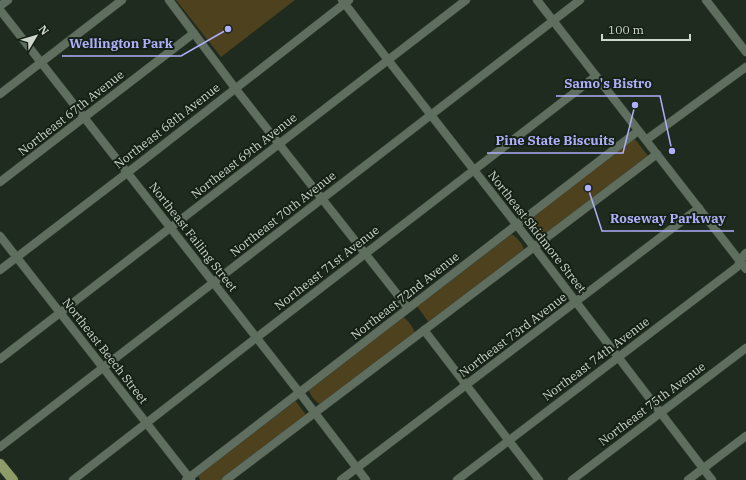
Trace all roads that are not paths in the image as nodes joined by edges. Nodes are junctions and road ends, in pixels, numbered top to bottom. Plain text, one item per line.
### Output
1 (8, 0) edge
2 (122, 0) edge
3 (169, 0) edge
4 (466, 0) edge
5 (537, 0) edge
6 (580, 0) edge
7 (706, 0) edge
8 (345, 1) edge
9 (0, 6) edge
10 (0, 10) edge
11 (553, 21) junction
12 (194, 33) junction
13 (746, 52) edge
14 (388, 60) junction
15 (41, 62) junction
16 (746, 67) edge
17 (596, 76) junction
18 (235, 88) junction
19 (0, 94) edge
20 (430, 115) junction
21 (84, 117) junction
22 (638, 131) junction
23 (646, 140) junction
24 (279, 144) junction
25 (657, 154) junction
26 (474, 170) junction
27 (128, 172) junction
28 (0, 182) edge
29 (322, 199) junction
30 (699, 208) junction
31 (516, 225) junction
32 (171, 228) junction
33 (0, 236) edge
34 (534, 247) junction
35 (746, 253) edge
36 (365, 254) junction
37 (17, 257) junction
38 (740, 262) junction
39 (746, 269) edge
40 (0, 270) edge
41 (213, 282) junction
42 (576, 302) junction
43 (408, 308) junction
44 (60, 313) junction
45 (424, 330) junction
46 (256, 338) junction
47 (746, 348) edge
48 (618, 358) junction
49 (0, 359) edge
50 (103, 368) junction
51 (466, 385) junction
52 (299, 392) junction
53 (315, 413) junction
54 (661, 413) junction
55 (146, 423) junction
56 (746, 436) edge
57 (509, 440) junction
58 (0, 447) edge
59 (0, 464) edge
60 (357, 468) junction
61 (703, 468) junction
62 (189, 479) edge
63 (13, 480) edge
64 (73, 480) edge
65 (226, 480) edge
66 (341, 480) edge
67 (366, 480) edge
68 (457, 480) edge
69 (539, 480) edge
70 (572, 480) edge
71 (688, 480) edge
72 (712, 480) edge

1 - 9 street
2 - 15 street
3 - 12 street
4 - 14 street, Northeast 69th Avenue
5 - 11 street
6 - 11 street, Northeast 70th Avenue
7 - 13 street
8 - 14 street, Northeast Skidmore Street
8 - 18 street, Northeast 68th Avenue
10 - 15 street, Northeast Failing Street
11 - 17 street
11 - 20 street, Northeast 70th Avenue
12 - 18 street
12 - 21 street, Northeast 67th Avenue
14 - 20 street, Northeast Skidmore Street
14 - 24 street, Northeast 69th Avenue
15 - 19 street
15 - 21 street, Northeast Failing Street
16 - 23 street
17 - 22 street
17 - 26 street, Northeast 71st Avenue
18 - 24 street
18 - 27 street, Northeast 68th Avenue
20 - 26 street, Northeast Skidmore Street
20 - 29 street, Northeast 70th Avenue
21 - 27 street, Northeast Failing Street
21 - 28 street, Northeast 67th Avenue
22 - 23 street
22 - 31 street, Northeast 72nd Avenue
23 - 25 street
24 - 29 street
24 - 32 street, Northeast 69th Avenue
25 - 30 street
25 - 34 street
26 - 31 street, Northeast Skidmore Street
26 - 36 street, Northeast 71st Avenue
27 - 32 street, Northeast Failing Street
27 - 37 street, Northeast 68th Avenue
29 - 36 street
29 - 41 street, Northeast 70th Avenue
30 - 38 street
30 - 42 street, Northeast 73rd Avenue
31 - 34 street, Northeast Skidmore Street
31 - 43 street, Northeast 72nd Avenue
32 - 41 street, Northeast Failing Street
32 - 44 street, Northeast 69th Avenue
33 - 37 street, Northeast Beech Street
34 - 42 street, Northeast Skidmore Street
34 - 45 street
35 - 38 street, Northeast 74th Avenue
36 - 43 street
36 - 46 street, Northeast 71st Avenue
37 - 40 street, Northeast 68th Avenue
37 - 44 street, Northeast Beech Street
38 - 39 street
38 - 48 street, Northeast 74th Avenue
41 - 46 street, Northeast Failing Street
41 - 50 street, Northeast 70th Avenue
42 - 48 street, Northeast Skidmore Street
42 - 51 street, Northeast 73rd Avenue
43 - 52 street, Northeast 72nd Avenue
44 - 49 street, Northeast 69th Avenue
44 - 50 street, Northeast Beech Street
45 - 51 street
45 - 53 street
46 - 52 street, Northeast Failing Street
46 - 55 street, Northeast 71st Avenue
47 - 54 street, Northeast 75th Avenue
48 - 54 street, Northeast Skidmore Street
48 - 57 street, Northeast 74th Avenue
50 - 55 street, Northeast Beech Street
50 - 58 street, Northeast 70th Avenue
51 - 57 street
51 - 60 street, Northeast 73rd Avenue
52 - 53 street, Northeast Failing Street
52 - 62 street, Northeast 72nd Avenue
53 - 60 street, Northeast Failing Street
53 - 65 street
54 - 61 street, Northeast Skidmore Street
54 - 70 street, Northeast 75th Avenue
55 - 62 street, Northeast Beech Street
55 - 64 street, Northeast 71st Avenue
56 - 61 street
57 - 68 street, Northeast 74th Avenue
57 - 69 street
59 - 63 main road
60 - 66 street, Northeast 73rd Avenue
60 - 67 street, Northeast Failing Street
61 - 71 street
61 - 72 street, Northeast Skidmore Street

